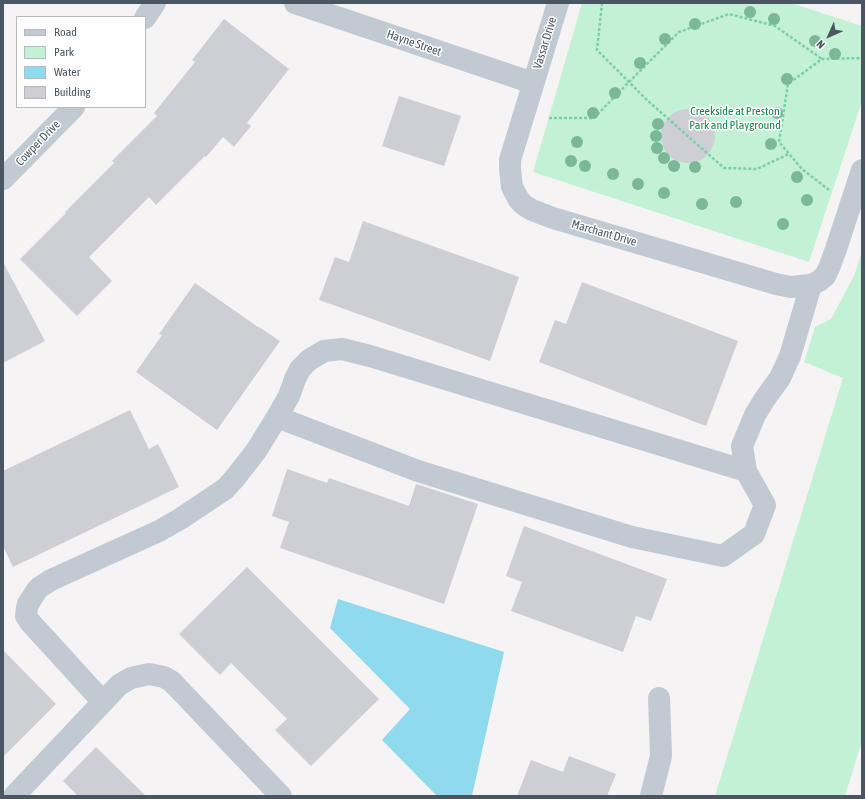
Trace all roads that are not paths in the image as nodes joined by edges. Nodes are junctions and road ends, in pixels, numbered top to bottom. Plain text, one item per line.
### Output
1 (156, 3) edge
2 (295, 3) edge
3 (558, 3) edge
4 (146, 17) edge
5 (533, 83) junction
6 (73, 108) edge
7 (862, 170) edge
8 (3, 180) edge
9 (811, 285) junction
10 (277, 418) junction
11 (746, 472) junction
12 (659, 698) dead end
13 (104, 702) junction
14 (14, 796) edge
15 (281, 796) edge
16 (651, 796) edge

1 - 4 street
2 - 5 street, Hayne Street
3 - 5 street, Vassar Drive
5 - 9 street, Marchant Drive
6 - 8 street, Cowper Drive
7 - 9 street
9 - 11 street
10 - 11 street
10 - 11 street
10 - 13 street
12 - 16 street
13 - 14 street
13 - 15 street

